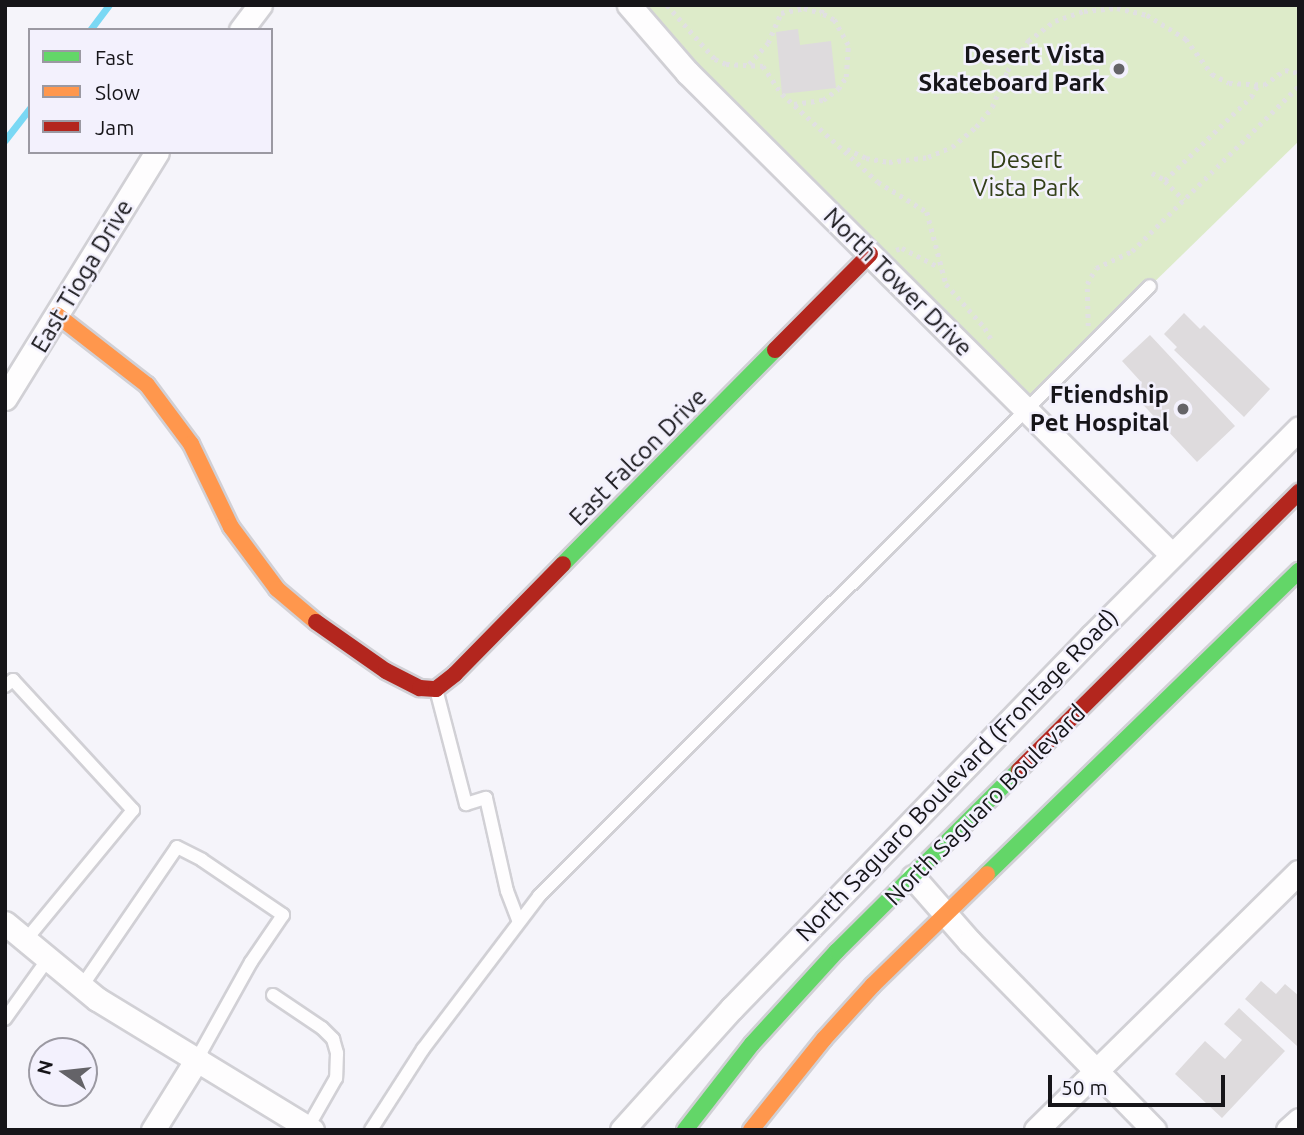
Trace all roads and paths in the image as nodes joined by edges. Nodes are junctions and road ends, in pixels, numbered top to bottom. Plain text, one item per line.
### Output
1 (260, 5) edge
2 (629, 5) edge
3 (667, 5) edge
4 (824, 5) edge
5 (821, 13) junction
6 (243, 28) edge
7 (747, 65) junction
8 (1299, 73) edge
9 (1257, 85) junction
10 (1299, 86) edge
11 (793, 104) junction
12 (843, 148) junction
13 (156, 154) edge
14 (1152, 173) dead end
15 (1165, 180) junction
16 (1184, 200) junction
17 (897, 250) dead end
18 (870, 254) junction
19 (939, 267) junction
20 (1150, 286) dead end
21 (57, 315) junction
22 (1079, 334) dead end
23 (997, 346) dead end
24 (5, 398) edge
25 (1025, 408) junction
26 (1299, 428) edge
27 (1299, 492) edge
28 (1172, 555) junction
29 (1299, 572) edge
30 (5, 685) edge
31 (436, 689) junction
32 (1299, 872) edge
33 (913, 877) junction
34 (946, 915) junction
35 (519, 922) junction
36 (5, 923) edge
37 (25, 941) junction
38 (48, 959) junction
39 (82, 986) junction
40 (273, 995) dead end
41 (5, 1019) edge
42 (197, 1059) junction
43 (1095, 1071) junction
44 (1299, 1120) edge
45 (310, 1128) edge
46 (153, 1130) edge
47 (371, 1130) edge
48 (622, 1130) edge
49 (685, 1130) edge
50 (751, 1130) edge
51 (1036, 1130) edge
52 (1154, 1130) edge
53 (1289, 1130) edge

1 - 6 street
2 - 18 street, North Tower Drive
3 - 7 path
4 - 5 path
5 - 7 path
5 - 11 path
7 - 11 path
8 - 9 path
9 - 12 path
9 - 15 path
10 - 16 path
11 - 12 path
12 - 19 path
13 - 21 street, East Tioga Drive
14 - 15 path
15 - 16 path
16 - 22 path
17 - 19 path
18 - 25 street, North Tower Drive
18 - 31 main road, East Falcon Drive
19 - 23 path
20 - 25 lane
21 - 24 street, East Tioga Drive
21 - 31 main road
25 - 28 street, North Tower Drive
25 - 35 lane
26 - 28 street, North Saguaro Boulevard (Frontage Road)
27 - 33 main road, North Saguaro Boulevard
28 - 48 street, North Saguaro Boulevard (Frontage Road)
29 - 34 main road, North Saguaro Boulevard
30 - 37 lane
31 - 35 lane
32 - 43 street
33 - 34 street
33 - 49 main road, North Saguaro Boulevard
34 - 43 street
34 - 50 main road, North Saguaro Boulevard
35 - 47 lane
36 - 37 street
37 - 38 street
38 - 39 street
38 - 41 lane
39 - 42 street
39 - 42 lane
40 - 45 lane
42 - 45 street
42 - 46 street
43 - 51 street
43 - 52 street
44 - 53 street

